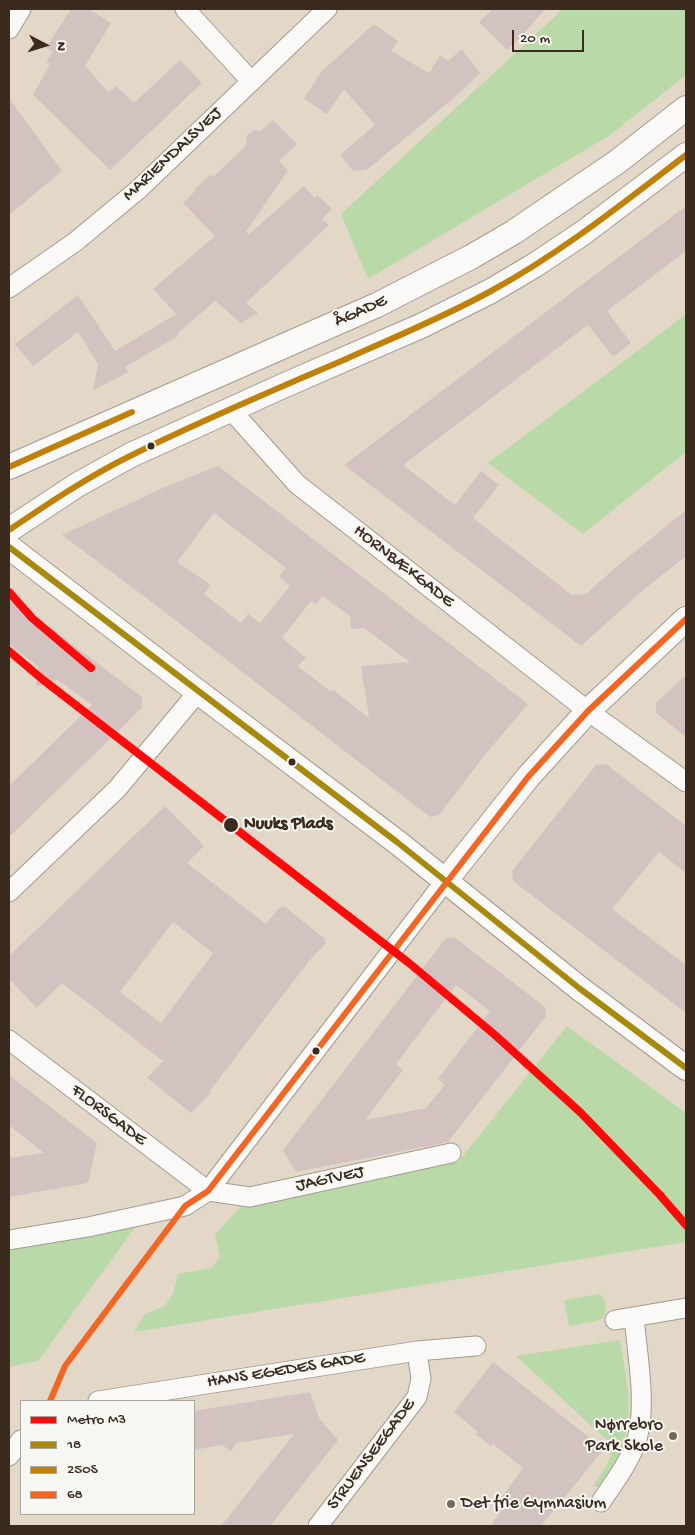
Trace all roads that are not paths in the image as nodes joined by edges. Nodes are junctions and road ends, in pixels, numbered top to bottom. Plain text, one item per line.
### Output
1 (22, 9) edge
2 (185, 9) edge
3 (327, 9) edge
4 (9, 29) edge
5 (250, 81) junction
6 (686, 108) edge
7 (686, 155) edge
8 (9, 288) edge
9 (231, 410) junction
10 (9, 467) edge
11 (9, 530) edge
12 (9, 547) edge
13 (686, 619) edge
14 (198, 692) junction
15 (588, 711) junction
16 (686, 782) edge
17 (446, 880) junction
18 (10, 888) edge
19 (9, 1040) edge
20 (686, 1068) edge
21 (451, 1153) dead end
22 (208, 1191) junction
23 (9, 1240) edge
24 (686, 1308) edge
25 (634, 1317) junction
26 (615, 1320) dead end
27 (476, 1346) dead end
28 (417, 1351) junction
29 (104, 1400) edge
30 (20, 1441) edge
31 (9, 1456) edge
32 (601, 1502) dead end
33 (318, 1526) edge

1 - 4 street
2 - 5 street
3 - 5 street, MARIENDALSVEJ
5 - 8 street, MARIENDALSVEJ
6 - 10 street, ÅGADE
7 - 9 street, ÅGADE
9 - 11 street, ÅGADE
9 - 15 street, HORNBÆKGADE
12 - 14 street
13 - 15 street
14 - 17 street
14 - 18 street
15 - 16 street, HORNBÆKGADE
15 - 17 street
17 - 20 street
17 - 22 street
19 - 22 street, FLORSGADE
21 - 22 street, JAGTVEJ
22 - 23 street
24 - 25 street
25 - 26 street
25 - 32 street
27 - 28 street, HANS EGEDES GADE
28 - 29 street, HANS EGEDES GADE
28 - 33 street, STRUENSEEGADE
30 - 31 street

